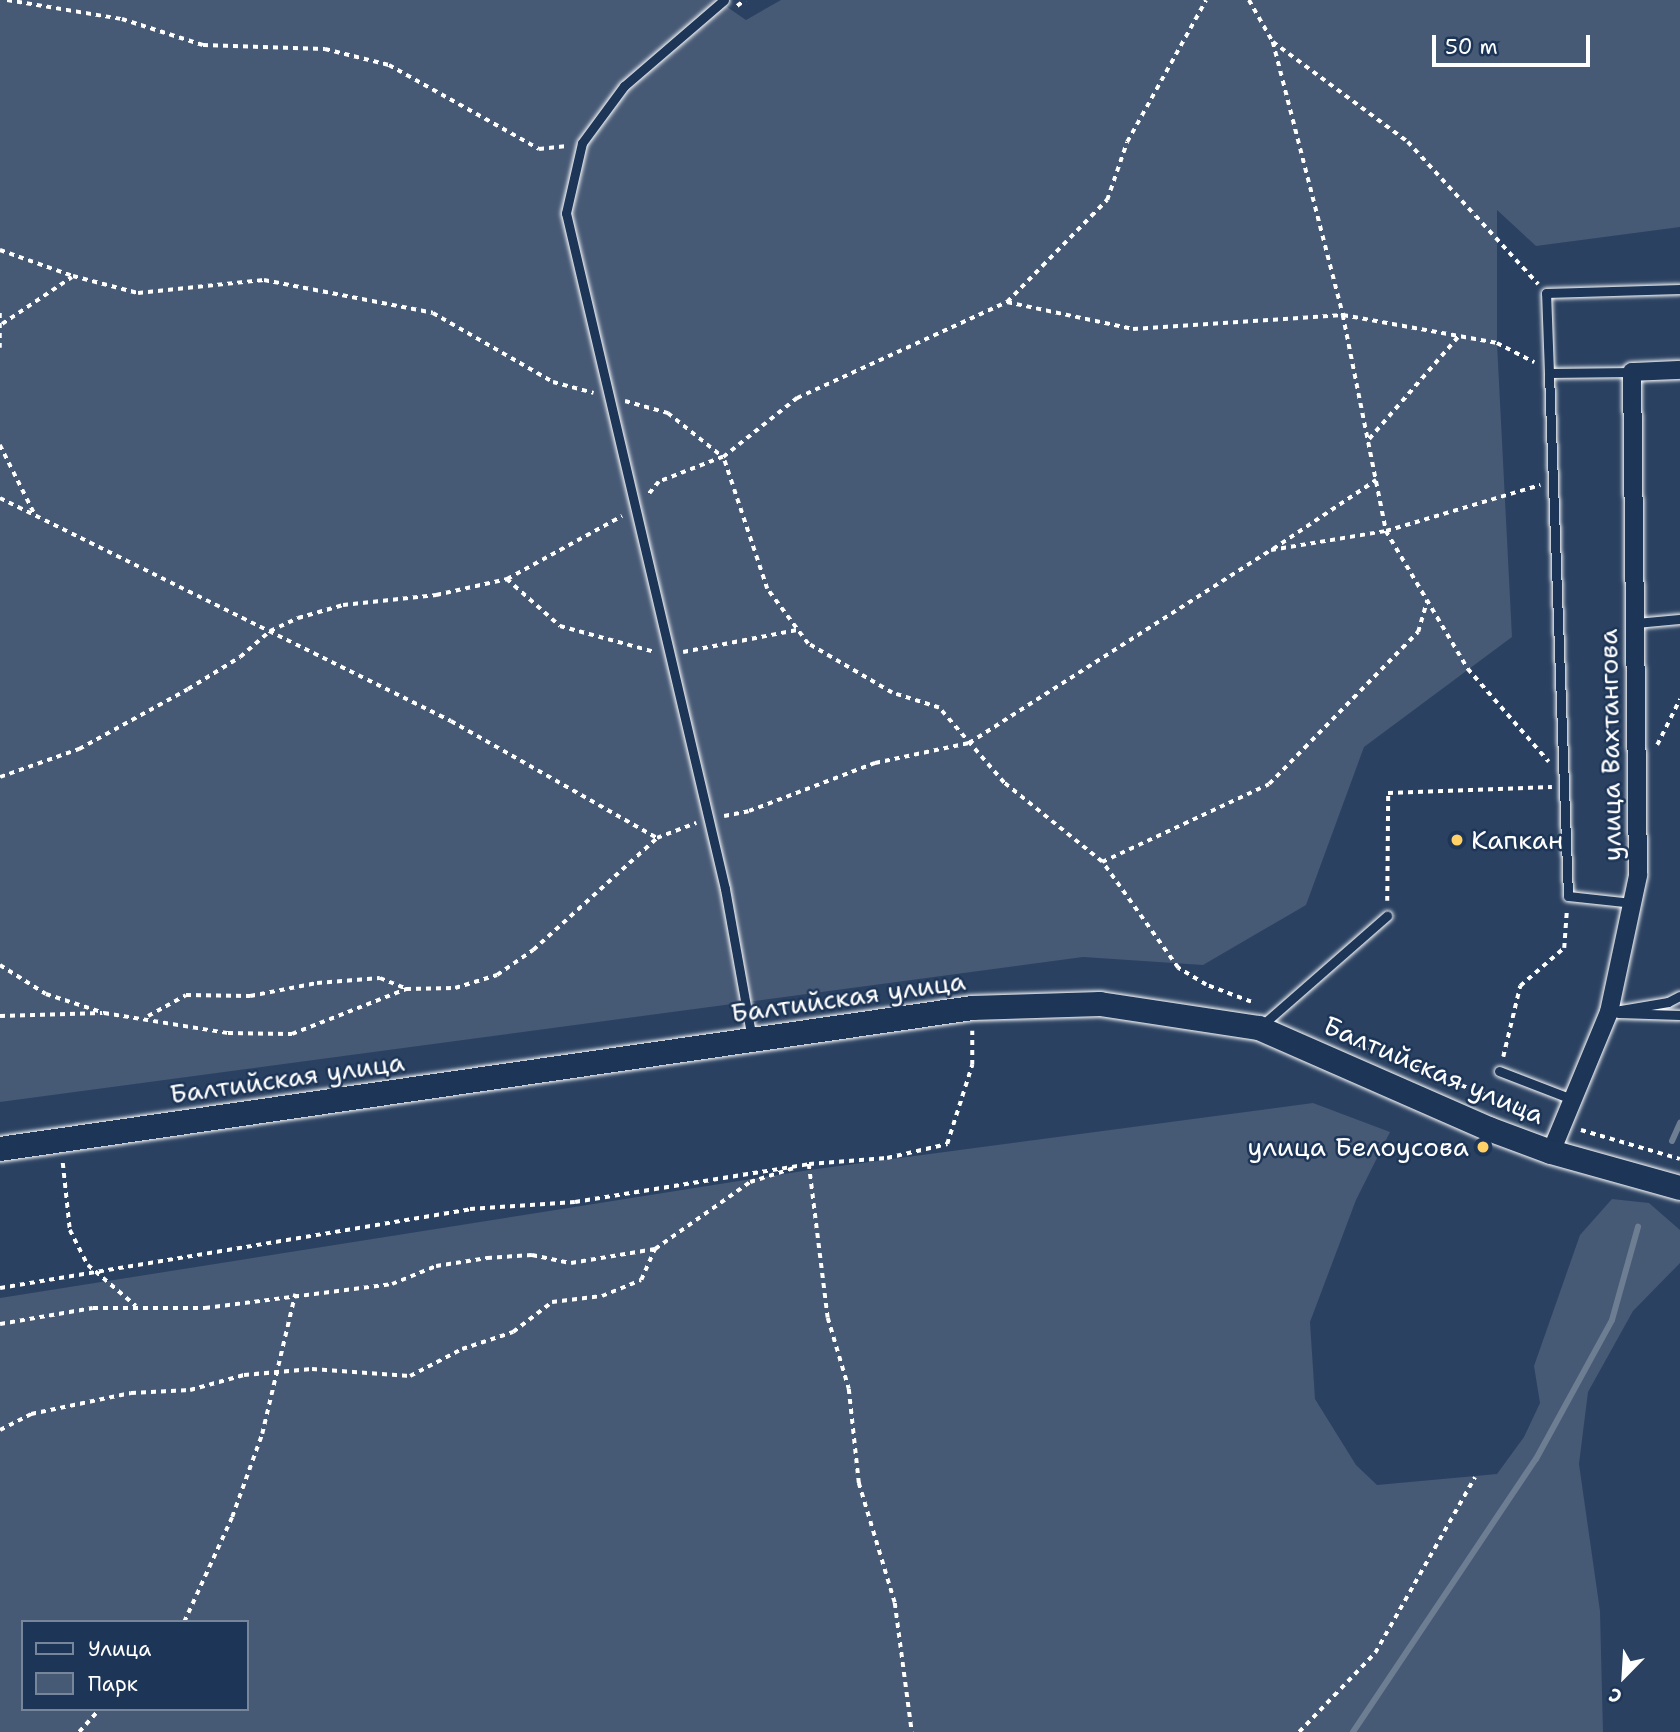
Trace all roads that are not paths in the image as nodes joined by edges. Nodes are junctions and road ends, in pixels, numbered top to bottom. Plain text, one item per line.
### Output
1 (724, 0) edge
2 (1680, 289) edge
3 (1680, 370) edge
4 (1632, 372) junction
5 (1549, 373) junction
6 (1680, 619) edge
7 (1635, 622) junction
8 (1632, 903) junction
9 (1387, 916) road end
10 (1680, 996) edge
11 (1609, 1012) junction
12 (1680, 1015) edge
13 (1268, 1020) junction
14 (753, 1041) junction
15 (1499, 1071) road end
16 (1574, 1100) junction
17 (0, 1149) edge
18 (1552, 1152) junction
19 (1680, 1188) edge

1 - 14 lane
2 - 5 lane
3 - 4 street
4 - 5 lane
4 - 7 street, улица Вахтангова
5 - 8 lane
6 - 7 lane
7 - 8 street, улица Вахтангова
8 - 11 street, улица Вахтангова
9 - 13 lane
10 - 11 lane
11 - 12 lane
11 - 16 street, улица Вахтангова
13 - 14 main road, Балтийская улица
13 - 18 main road, Балтийская улица
14 - 17 main road, Балтийская улица
15 - 16 lane
16 - 18 street, улица Вахтангова
18 - 19 main road, Балтийская улица

